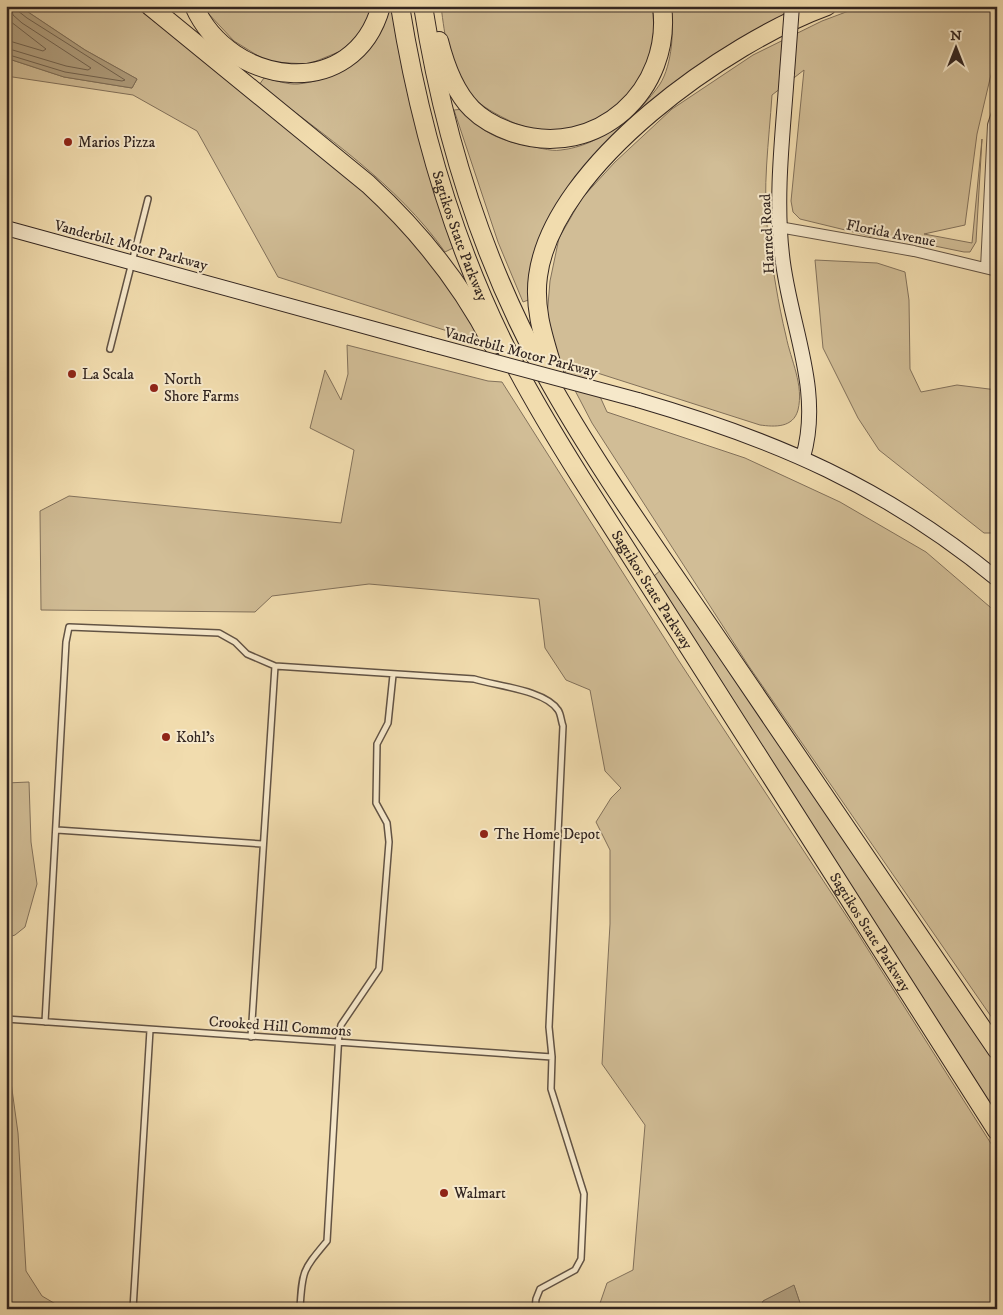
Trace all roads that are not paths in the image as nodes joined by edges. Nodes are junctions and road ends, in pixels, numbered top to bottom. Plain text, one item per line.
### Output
1 (150, 6) edge
2 (194, 6) edge
3 (381, 6) edge
4 (400, 6) edge
5 (423, 6) edge
6 (430, 6) edge
7 (662, 6) edge
8 (792, 6) edge
9 (827, 6) edge
10 (997, 113) edge
11 (148, 199) dead end
12 (6, 228) edge
13 (780, 228) junction
14 (132, 262) junction
15 (986, 268) junction
16 (997, 271) edge
17 (110, 349) dead end
18 (566, 410) junction
19 (803, 457) junction
20 (581, 478) junction
21 (997, 579) edge
22 (275, 666) junction
23 (392, 675) junction
24 (57, 830) junction
25 (262, 844) junction
26 (6, 1020) edge
27 (45, 1022) junction
28 (150, 1030) junction
29 (251, 1037) junction
30 (338, 1043) junction
31 (997, 1050) edge
32 (552, 1057) junction
33 (997, 1131) edge
34 (132, 1309) edge
35 (300, 1309) edge
36 (535, 1309) edge

1 - 20 highway
2 - 3 highway
4 - 20 highway, Sagtikos State Parkway
5 - 18 highway, Sagtikos State Parkway
6 - 7 highway
8 - 13 main road, Harned Road, bridge
9 - 18 highway
10 - 15 street
11 - 14 lane
12 - 14 main road, Vanderbilt Motor Parkway
13 - 15 street, Florida Avenue
13 - 19 main road, Harned Road
14 - 17 lane
14 - 19 main road, Vanderbilt Motor Parkway, bridge
15 - 16 street, Florida Avenue
18 - 31 highway, Sagtikos State Parkway
19 - 21 main road, Vanderbilt Motor Parkway
20 - 33 highway, Sagtikos State Parkway
22 - 23 lane
22 - 24 lane
22 - 25 lane
23 - 30 lane
23 - 32 lane
24 - 25 lane
24 - 27 lane
25 - 29 lane
26 - 27 lane, Crooked Hill Commons
27 - 28 lane, Crooked Hill Commons
28 - 29 lane, Crooked Hill Commons
28 - 34 lane
29 - 30 lane, Crooked Hill Commons
30 - 32 lane, Crooked Hill Commons
30 - 35 lane
32 - 36 lane

